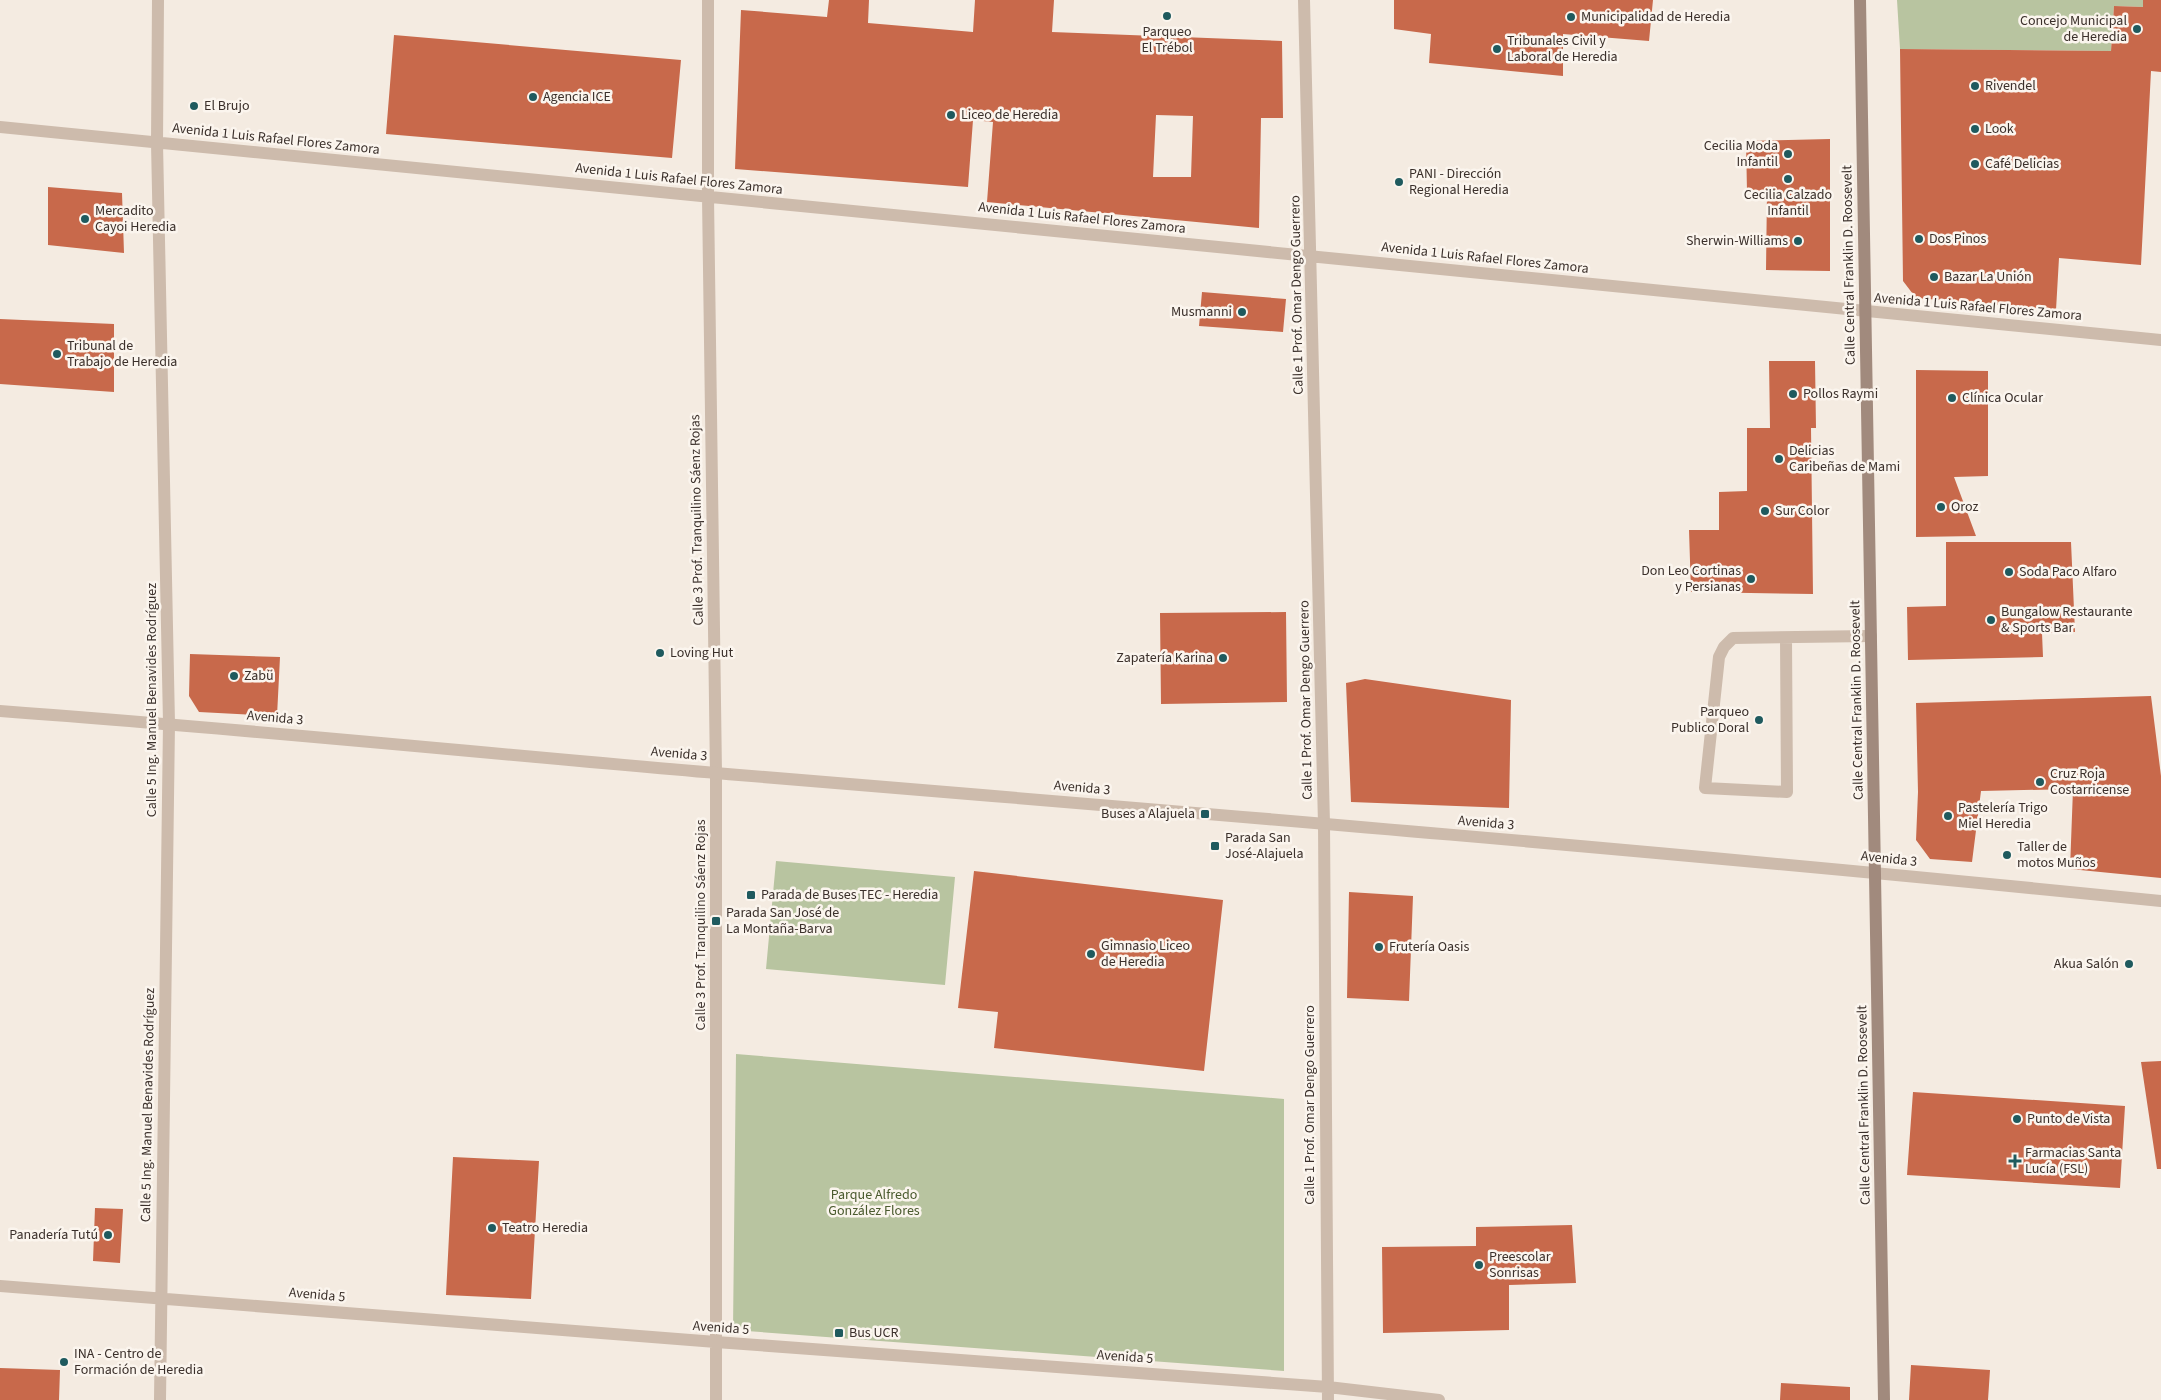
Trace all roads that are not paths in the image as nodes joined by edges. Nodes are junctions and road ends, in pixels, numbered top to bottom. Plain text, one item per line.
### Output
1 (158, 0) edge
2 (708, 0) edge
3 (1304, 0) edge
4 (1860, 0) edge
5 (0, 127) edge
6 (157, 142) junction
7 (708, 197) junction
8 (1312, 256) junction
9 (1865, 312) junction
10 (2161, 340) edge
11 (1871, 636) junction
12 (1786, 638) junction
13 (0, 711) edge
14 (169, 723) junction
15 (716, 773) junction
16 (1324, 824) junction
17 (1875, 872) junction
18 (2161, 901) edge
19 (0, 1286) edge
20 (160, 1298) junction
21 (716, 1342) junction
22 (1328, 1387) junction
23 (160, 1400) edge
24 (716, 1400) edge
25 (1328, 1400) edge
26 (1439, 1400) edge
27 (1884, 1400) edge

1 - 6 street, Calle 5 Ing. Manuel Benavides Rodríguez
2 - 7 street, Calle 3 Prof. Tranquilino Sáenz Rojas
3 - 8 street, Calle 1 Prof. Omar Dengo Guerrero
4 - 9 main road, Calle Central Franklin D. Roosevelt
5 - 6 street, Avenida 1 Luis Rafael Flores Zamora
6 - 7 street, Avenida 1 Luis Rafael Flores Zamora
6 - 14 street, Calle 5 Ing. Manuel Benavides Rodríguez
7 - 8 street, Avenida 1 Luis Rafael Flores Zamora
7 - 15 street, Calle 3 Prof. Tranquilino Sáenz Rojas
8 - 9 street, Avenida 1 Luis Rafael Flores Zamora
8 - 16 street, Calle 1 Prof. Omar Dengo Guerrero
9 - 10 street, Avenida 1 Luis Rafael Flores Zamora
9 - 11 main road, Calle Central Franklin D. Roosevelt
11 - 12 street
11 - 17 main road, Calle Central Franklin D. Roosevelt
12 - 12 street
13 - 14 street, Avenida 3
14 - 15 street, Avenida 3
14 - 20 street, Calle 5 Ing. Manuel Benavides Rodríguez
15 - 16 street, Avenida 3
15 - 21 street, Calle 3 Prof. Tranquilino Sáenz Rojas
16 - 17 street, Avenida 3
16 - 22 street, Calle 1 Prof. Omar Dengo Guerrero
17 - 18 street, Avenida 3
17 - 27 main road, Calle Central Franklin D. Roosevelt
19 - 20 street, Avenida 5
20 - 21 street, Avenida 5
20 - 23 street, Calle 5 Ing. Manuel Benavides Rodríguez
21 - 22 street, Avenida 5
21 - 24 street, Calle 3 Prof. Tranquilino Sáenz Rojas
22 - 25 street, Calle 1 Prof. Omar Dengo Guerrero
22 - 26 street, Avenida 5

